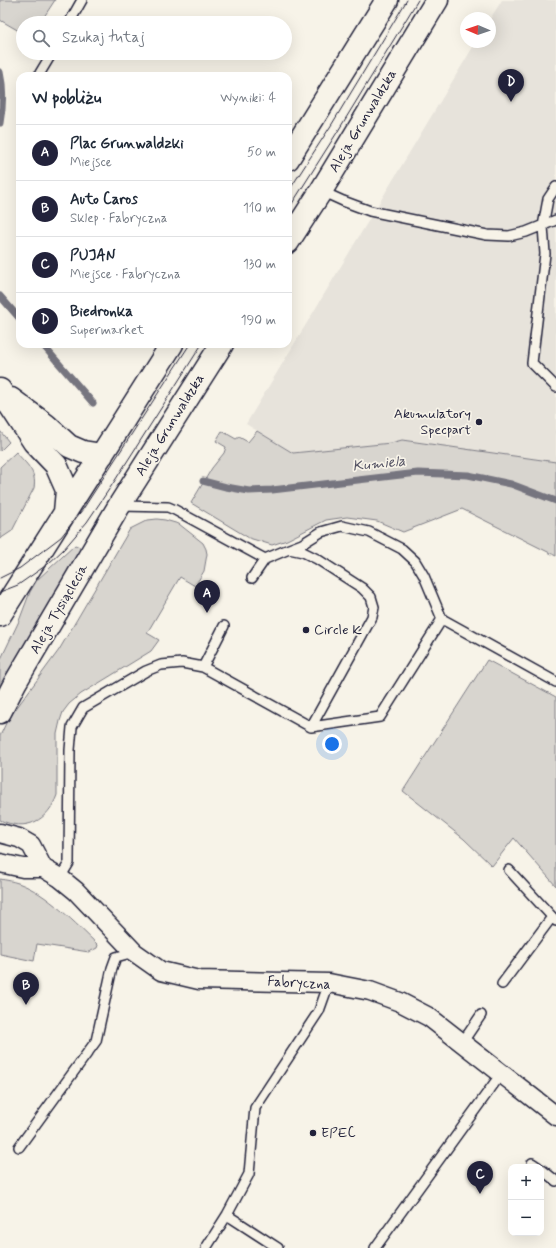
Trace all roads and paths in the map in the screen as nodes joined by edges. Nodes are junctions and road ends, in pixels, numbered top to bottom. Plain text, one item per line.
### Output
1 (82, 0) edge
2 (387, 0) edge
3 (437, 0) edge
4 (73, 16) edge
5 (48, 60) edge
6 (41, 72) edge
7 (292, 153) edge
8 (556, 187) edge
9 (321, 190) junction
10 (556, 220) edge
11 (543, 226) junction
12 (292, 236) edge
13 (169, 348) edge
14 (219, 348) edge
15 (556, 387) edge
16 (0, 391) edge
17 (102, 455) junction
18 (119, 506) junction
19 (65, 512) junction
20 (289, 550) junction
21 (265, 559) junction
22 (252, 578) dead end
23 (0, 615) edge
24 (442, 619) junction
25 (224, 626) dead end
26 (204, 667) junction
27 (556, 682) edge
28 (0, 712) edge
29 (311, 727) junction
30 (0, 833) edge
31 (0, 862) edge
32 (43, 868) junction
33 (509, 870) dead end
34 (60, 878) junction
35 (554, 919) edge
36 (134, 952) junction
37 (329, 983) junction
38 (502, 984) dead end
39 (481, 1015) dead end
40 (462, 1043) junction
41 (502, 1074) junction
42 (556, 1116) edge
43 (19, 1147) dead end
44 (544, 1172) edge
45 (556, 1180) edge
46 (227, 1215) junction
47 (206, 1248) edge
48 (278, 1248) edge
49 (375, 1248) edge

1 - 4 lane
2 - 7 main road
3 - 9 main road, Aleja Grunwaldzka
5 - 6 lane
8 - 11 lane
9 - 11 lane
9 - 12 main road, Aleja Grunwaldzka
10 - 11 lane
11 - 15 lane
13 - 17 main road
14 - 18 main road, Aleja Grunwaldzka
16 - 17 main road
16 - 19 main road
17 - 19 main road
18 - 21 lane
18 - 28 main road, Aleja Tysiąclecia
19 - 23 main road
20 - 21 lane
20 - 24 lane
20 - 29 lane
21 - 22 lane
24 - 27 lane
24 - 29 lane
25 - 26 lane
26 - 29 lane
26 - 34 lane
30 - 32 street
31 - 32 street
32 - 34 street, Fabryczna
33 - 35 lane
34 - 36 street, Fabryczna
35 - 38 lane
36 - 37 street, Fabryczna
36 - 43 lane
37 - 40 street, Fabryczna
37 - 46 lane
39 - 40 lane
40 - 41 street, Fabryczna
41 - 42 street, Fabryczna
41 - 49 lane
44 - 45 lane
46 - 47 lane
46 - 48 lane

